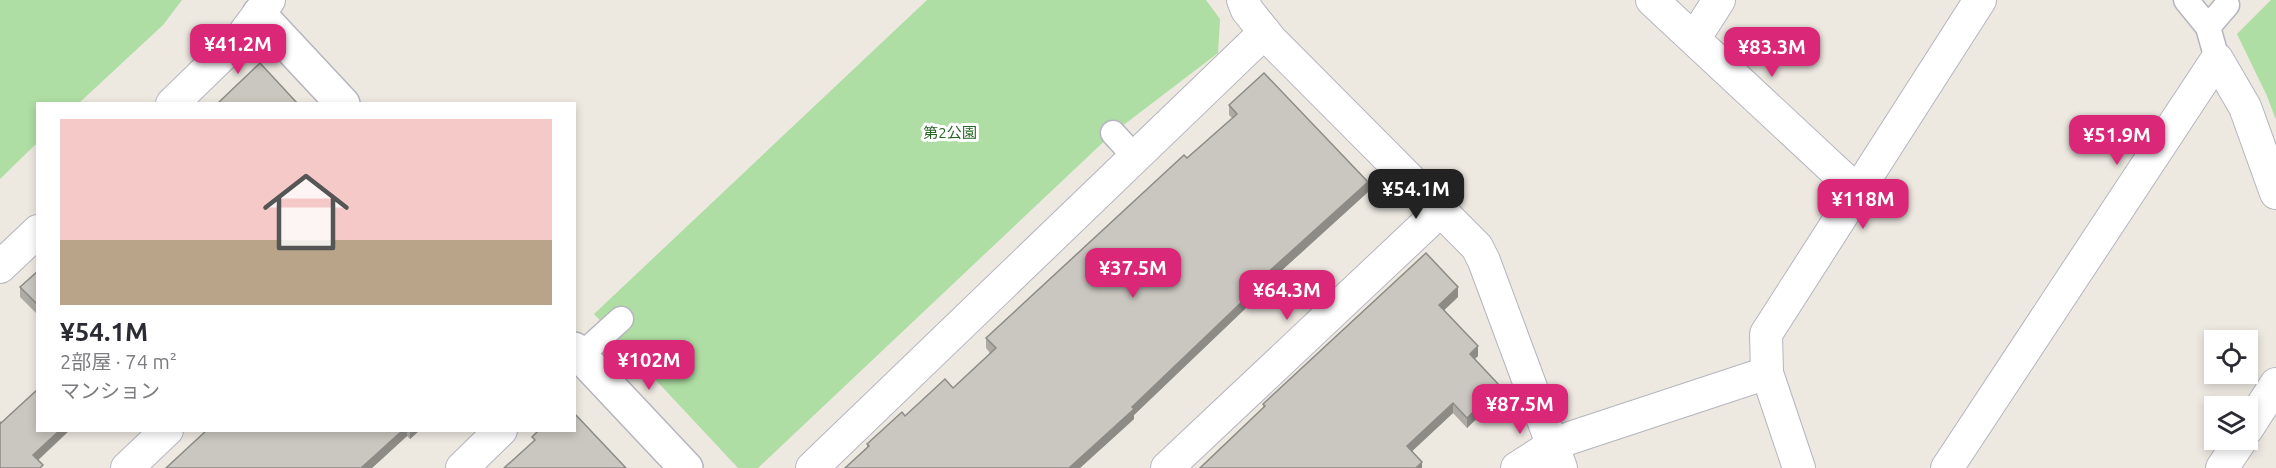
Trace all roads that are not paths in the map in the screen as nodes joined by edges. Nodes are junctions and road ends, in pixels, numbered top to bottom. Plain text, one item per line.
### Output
1 (1243, 0) edge
2 (1653, 0) edge
3 (1719, 0) edge
4 (1980, 0) edge
5 (2186, 0) edge
6 (2227, 5) dead end
7 (264, 7) edge
8 (2208, 27) junction
9 (1264, 32) junction
10 (1694, 39) junction
11 (2217, 59) junction
12 (174, 102) edge
13 (341, 102) edge
14 (1113, 133) dead end
15 (1135, 157) junction
16 (1858, 192) junction
17 (2276, 193) edge
18 (1441, 210) junction
19 (36, 233) edge
20 (0, 267) edge
21 (621, 319) dead end
22 (576, 355) edge
23 (1767, 373) junction
24 (2276, 384) edge
25 (2258, 412) edge
26 (165, 432) edge
27 (499, 432) edge
28 (2234, 450) edge
29 (1557, 457) edge
30 (127, 468) edge
31 (462, 468) edge
32 (686, 468) edge
33 (812, 468) edge
34 (1167, 468) edge
35 (1517, 468) edge
36 (1798, 468) edge
37 (1947, 468) edge
38 (2222, 468) edge

1 - 9 street
2 - 10 street
3 - 10 street
4 - 16 street
5 - 8 street
6 - 8 street
7 - 12 street
7 - 13 street
8 - 11 street
9 - 15 street
9 - 18 street
10 - 16 street
11 - 17 street
11 - 37 street
14 - 15 street
15 - 33 street
16 - 23 street
18 - 29 street
18 - 34 street
19 - 20 street
21 - 22 street
22 - 32 street
23 - 29 street
23 - 36 street
24 - 25 street
26 - 30 street
27 - 31 street
28 - 38 street
29 - 35 street

